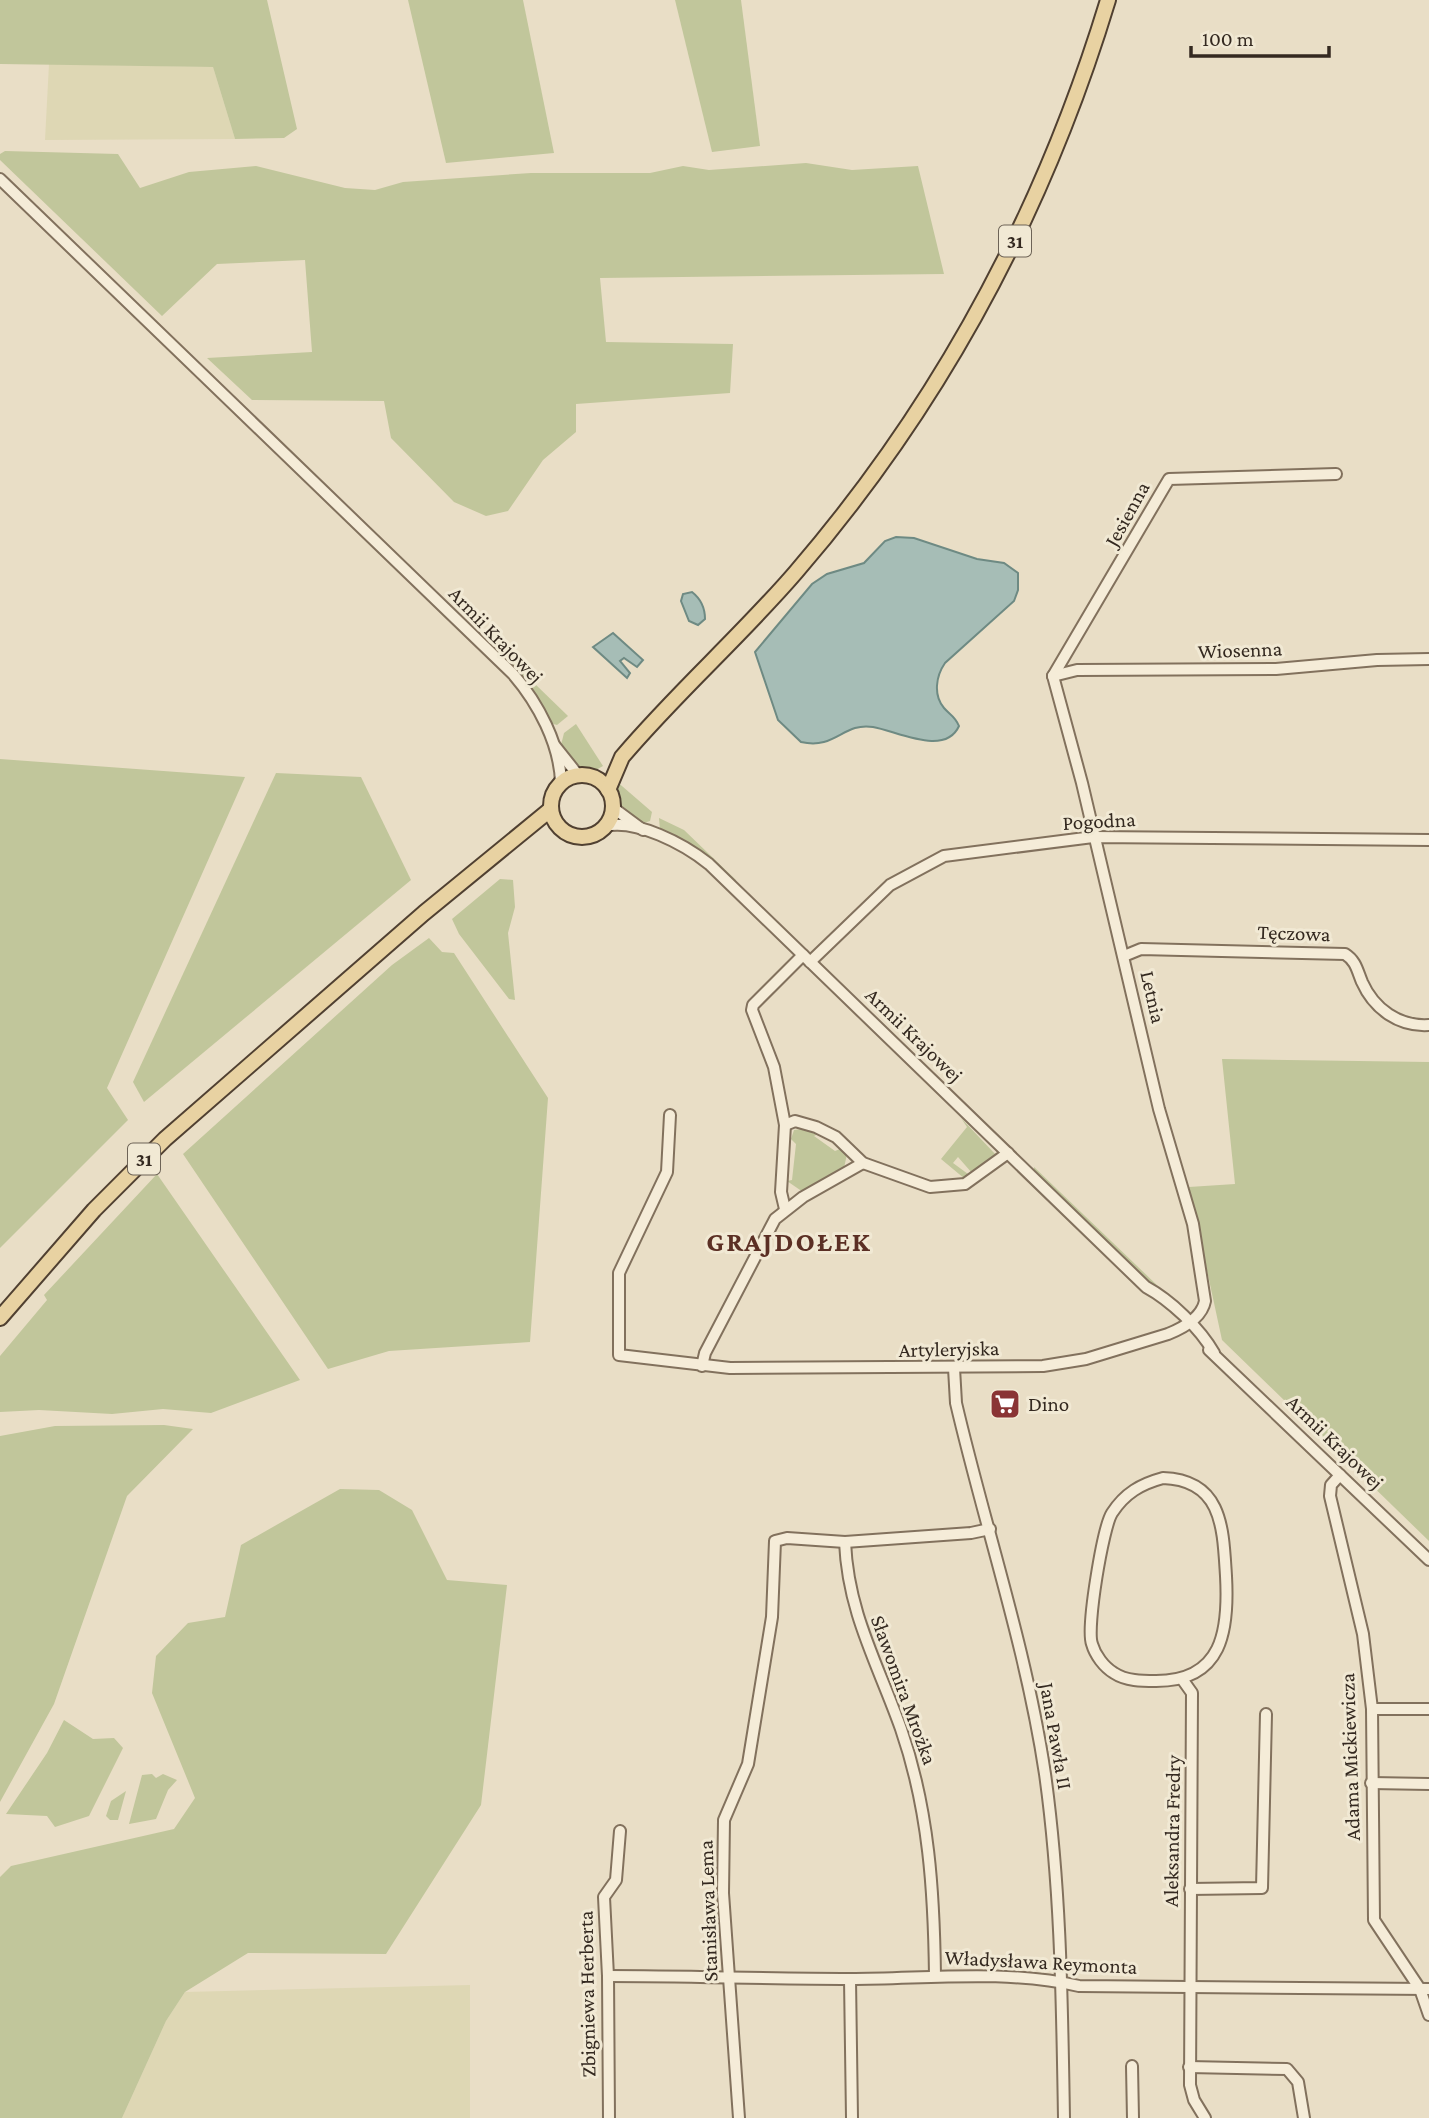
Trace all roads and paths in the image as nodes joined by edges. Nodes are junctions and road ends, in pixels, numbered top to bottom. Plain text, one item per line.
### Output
1 (1108, 0) edge
2 (0, 179) edge
3 (1336, 474) dead end
4 (1429, 659) edge
5 (1053, 676) junction
6 (555, 746) junction
7 (622, 757) junction
8 (586, 776) junction
9 (561, 783) junction
10 (608, 790) junction
11 (612, 807) junction
12 (551, 809) junction
13 (605, 826) junction
14 (559, 827) junction
15 (643, 830) junction
16 (518, 837) junction
17 (1093, 837) junction
18 (1429, 840) edge
19 (1124, 956) junction
20 (807, 958) junction
21 (1429, 1025) edge
22 (670, 1115) dead end
23 (785, 1125) junction
24 (1008, 1153) junction
25 (863, 1163) junction
26 (785, 1209) junction
27 (0, 1318) edge
28 (1185, 1325) junction
29 (702, 1366) junction
30 (954, 1368) junction
31 (1340, 1475) junction
32 (990, 1529) junction
33 (845, 1542) junction
34 (1429, 1560) edge
35 (1182, 1679) junction
36 (1372, 1709) junction
37 (1429, 1709) edge
38 (1266, 1714) dead end
39 (1371, 1783) junction
40 (1429, 1784) edge
41 (620, 1831) dead end
42 (1190, 1889) junction
43 (608, 1976) junction
44 (729, 1976) junction
45 (935, 1976) junction
46 (850, 1979) junction
47 (1062, 1982) junction
48 (1189, 1986) junction
49 (1425, 1989) edge
50 (1429, 2015) edge
51 (1132, 2066) dead end
52 (1189, 2067) junction
53 (609, 2118) edge
54 (738, 2118) edge
55 (852, 2118) edge
56 (1064, 2118) edge
57 (1133, 2118) edge
58 (1205, 2118) edge
59 (1304, 2118) edge

1 - 7 main road, 31
2 - 6 street, Armii Krajowej
3 - 5 street, Jesienna
4 - 5 street, Wiosenna
5 - 17 street, Letnia
6 - 8 street, Armii Krajowej
6 - 9 street, Armii Krajowej
7 - 8 main road, 31
7 - 10 main road, 31
8 - 9 main road, 31
8 - 10 main road
9 - 12 main road, 31
10 - 11 main road
11 - 13 main road
11 - 15 street, Armii Krajowej
12 - 14 main road
12 - 16 main road, 31
13 - 14 main road, 31
13 - 15 street, Armii Krajowej
14 - 16 main road, 31
15 - 20 street, Armii Krajowej
16 - 27 main road, 31
17 - 18 street, Pogodna
17 - 19 street, Letnia
17 - 20 street, Pogodna
19 - 21 street, Tęczowa
19 - 28 street, Letnia
20 - 23 street
20 - 24 street, Armii Krajowej
22 - 29 street, Artyleryjska
23 - 25 street
23 - 26 street
24 - 25 street
24 - 28 street, Armii Krajowej
25 - 26 street
26 - 29 street
28 - 30 street, Artyleryjska
28 - 31 street, Armii Krajowej
29 - 30 street, Artyleryjska
30 - 32 street, Jana Pawła II
31 - 34 street, Armii Krajowej
31 - 36 street, Adama Mickiewicza
32 - 33 street
32 - 47 street, Jana Pawła II
33 - 44 street, Stanisława Lema
33 - 45 street, Sławomira Mrożka
35 - 35 street
35 - 42 street, Aleksandra Fredry
36 - 37 street
36 - 39 street, Adama Mickiewicza
38 - 42 street
39 - 40 street
39 - 49 street, Adama Mickiewicza
41 - 43 street, Zbigniewa Herberta
42 - 48 street, Aleksandra Fredry
43 - 44 street, Władysława Reymonta
43 - 53 street, Zbigniewa Herberta
44 - 46 street, Władysława Reymonta
44 - 54 street, Stanisława Lema
45 - 46 street, Władysława Reymonta
45 - 47 street, Władysława Reymonta
46 - 55 street
47 - 48 street, Władysława Reymonta
47 - 56 street, Jana Pawła II
48 - 49 street, Władysława Reymonta
48 - 52 street, Aleksandra Fredry
49 - 50 street, Adama Mickiewicza
51 - 57 street
52 - 58 street, Aleksandra Fredry
52 - 59 street

